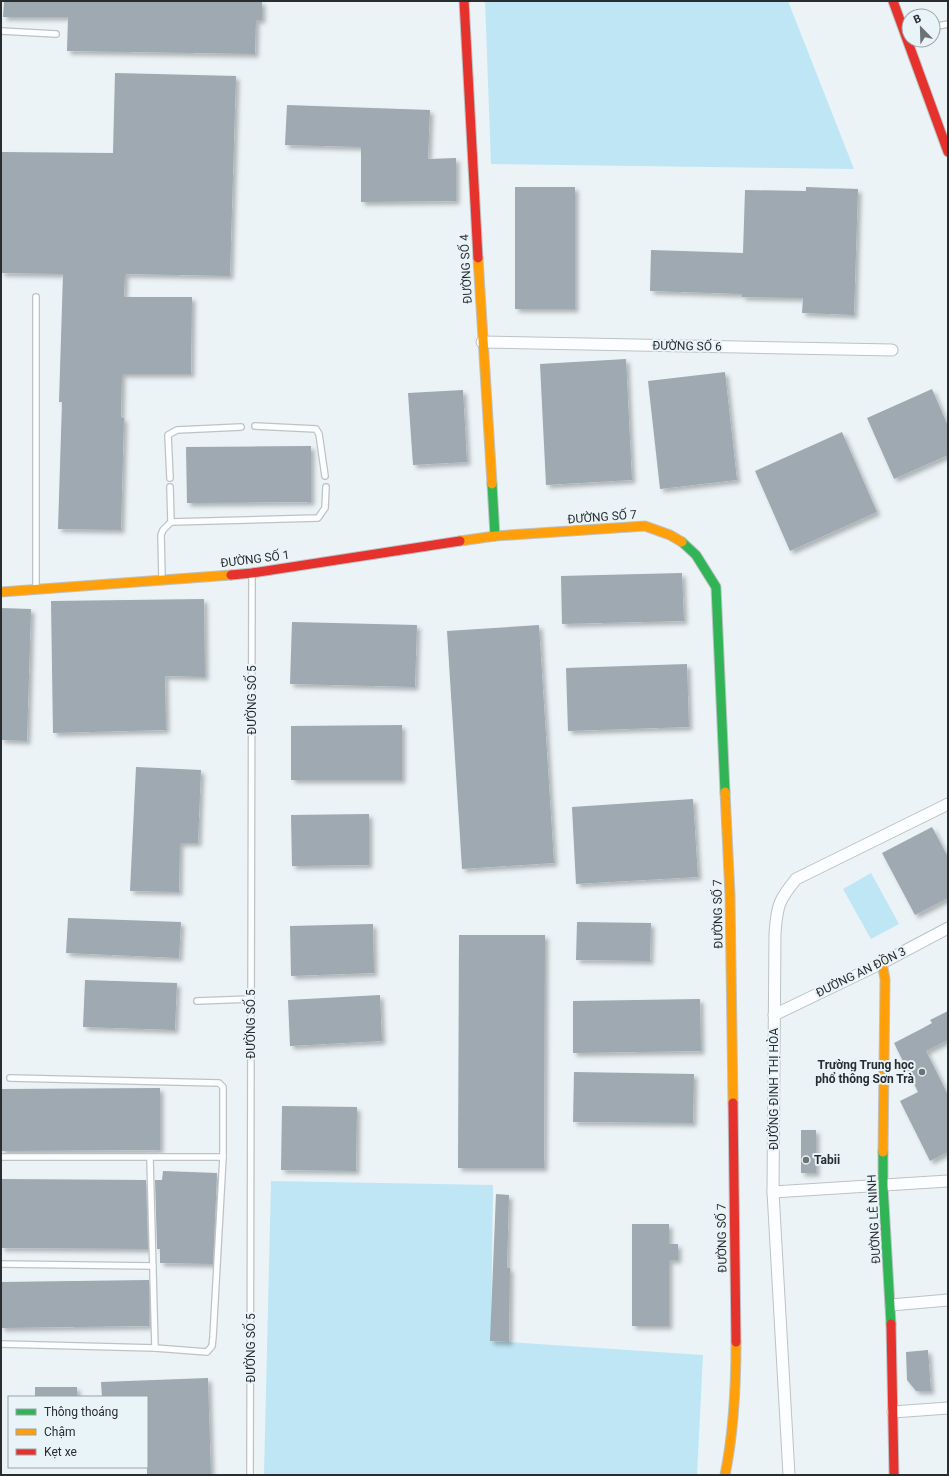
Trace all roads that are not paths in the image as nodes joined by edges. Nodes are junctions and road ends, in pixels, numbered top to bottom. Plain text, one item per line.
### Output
1 (464, 1) edge
2 (893, 1) edge
3 (901, 20) edge
4 (1, 31) edge
5 (56, 34) dead end
6 (912, 48) edge
7 (948, 152) edge
8 (36, 297) dead end
9 (482, 342) junction
10 (892, 350) dead end
11 (255, 426) dead end
12 (241, 427) dead end
13 (325, 476) dead end
14 (170, 478) dead end
15 (170, 487) dead end
16 (326, 487) dead end
17 (170, 522) junction
18 (510, 535) joint
19 (495, 536) junction
20 (252, 573) junction
21 (162, 580) junction
22 (36, 590) junction
23 (1, 592) edge
24 (948, 804) edge
25 (948, 928) edge
26 (882, 963) junction
27 (251, 999) junction
28 (197, 1001) dead end
29 (774, 1015) junction
30 (10, 1078) dead end
31 (1, 1157) edge
32 (222, 1157) junction
33 (150, 1158) junction
34 (948, 1181) edge
35 (883, 1186) junction
36 (773, 1192) junction
37 (1, 1264) edge
38 (153, 1266) junction
39 (948, 1300) edge
40 (891, 1305) junction
41 (1, 1344) edge
42 (155, 1348) junction
43 (948, 1408) edge
44 (893, 1412) junction
45 (250, 1475) edge
46 (725, 1475) edge
47 (789, 1475) edge
48 (894, 1475) edge

1 - 9 street, ĐƯỜNG SỐ 4
2 - 3 street
4 - 5 lane
6 - 7 street
8 - 22 lane
9 - 10 street, ĐƯỜNG SỐ 6
9 - 19 street, ĐƯỜNG SỐ 4
11 - 13 lane
12 - 14 lane
15 - 17 lane
16 - 17 lane
17 - 21 lane
18 - 19 street, ĐƯỜNG SỐ 1
18 - 46 street, ĐƯỜNG SỐ 7
19 - 20 street, ĐƯỜNG SỐ 1
20 - 21 street, ĐƯỜNG SỐ 1
20 - 27 lane, ĐƯỜNG SỐ 5
21 - 22 street, ĐƯỜNG SỐ 1
22 - 23 street, ĐƯỜNG SỐ 1
24 - 29 street, ĐƯỜNG ĐINH THỊ HÒA
25 - 26 street, ĐƯỜNG AN ĐỒN 3
26 - 29 street, ĐƯỜNG AN ĐỒN 3
26 - 35 street, ĐƯỜNG LÊ NINH
27 - 28 lane
27 - 45 lane, ĐƯỜNG SỐ 5
29 - 36 street, ĐƯỜNG ĐINH THỊ HÒA
30 - 32 lane
31 - 33 lane
32 - 33 lane
32 - 42 lane
33 - 38 lane
34 - 35 street
35 - 36 street
35 - 40 street, ĐƯỜNG LÊ NINH
36 - 47 street, ĐƯỜNG ĐINH THỊ HÒA
37 - 38 lane
38 - 42 lane
39 - 40 street
40 - 44 street, ĐƯỜNG LÊ NINH
41 - 42 lane
43 - 44 street
44 - 48 street, ĐƯỜNG LÊ NINH

